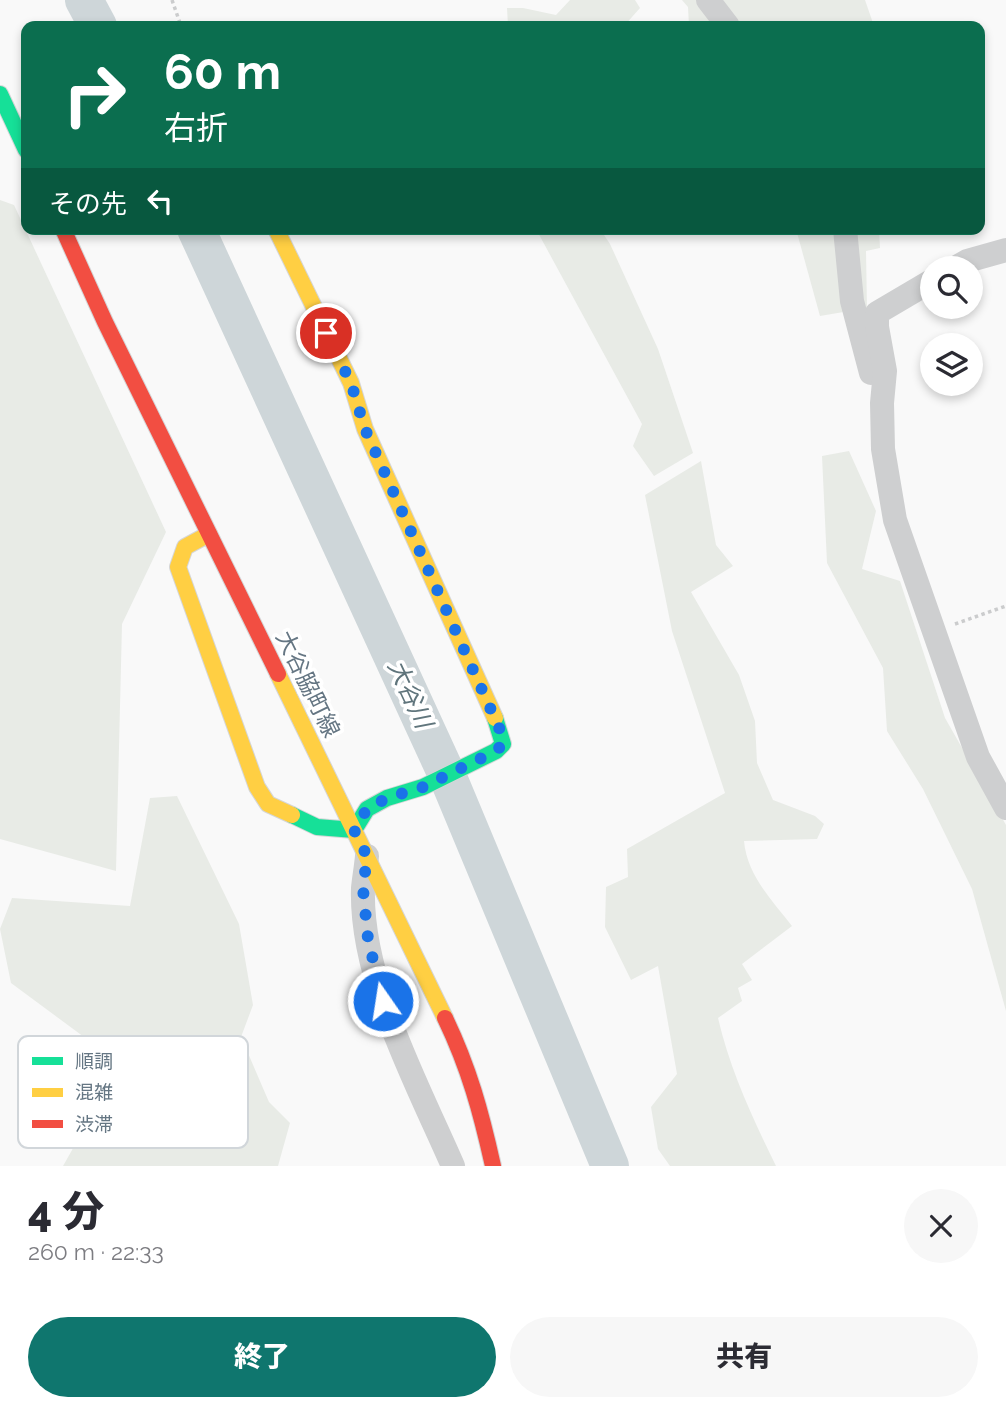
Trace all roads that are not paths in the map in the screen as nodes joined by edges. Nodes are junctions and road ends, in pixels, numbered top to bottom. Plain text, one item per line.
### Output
1 (708, 0) edge
2 (724, 21) edge
3 (0, 94) edge
4 (21, 133) edge
5 (66, 235) edge
6 (279, 235) edge
7 (846, 235) edge
8 (1006, 250) edge
9 (983, 256) edge
10 (920, 287) edge
11 (882, 403) junction
12 (209, 534) junction
13 (1006, 808) edge
14 (354, 830) junction
15 (367, 856) junction
16 (453, 1166) edge
17 (493, 1166) edge

1 - 2 street
3 - 4 street
5 - 12 street, 大谷脇町線
6 - 14 street
7 - 11 street
8 - 9 street
10 - 11 street
11 - 13 street
12 - 14 street, 大谷脇町線
12 - 14 street
14 - 15 street, 大谷脇町線
15 - 16 street
15 - 17 street, 大谷脇町線

